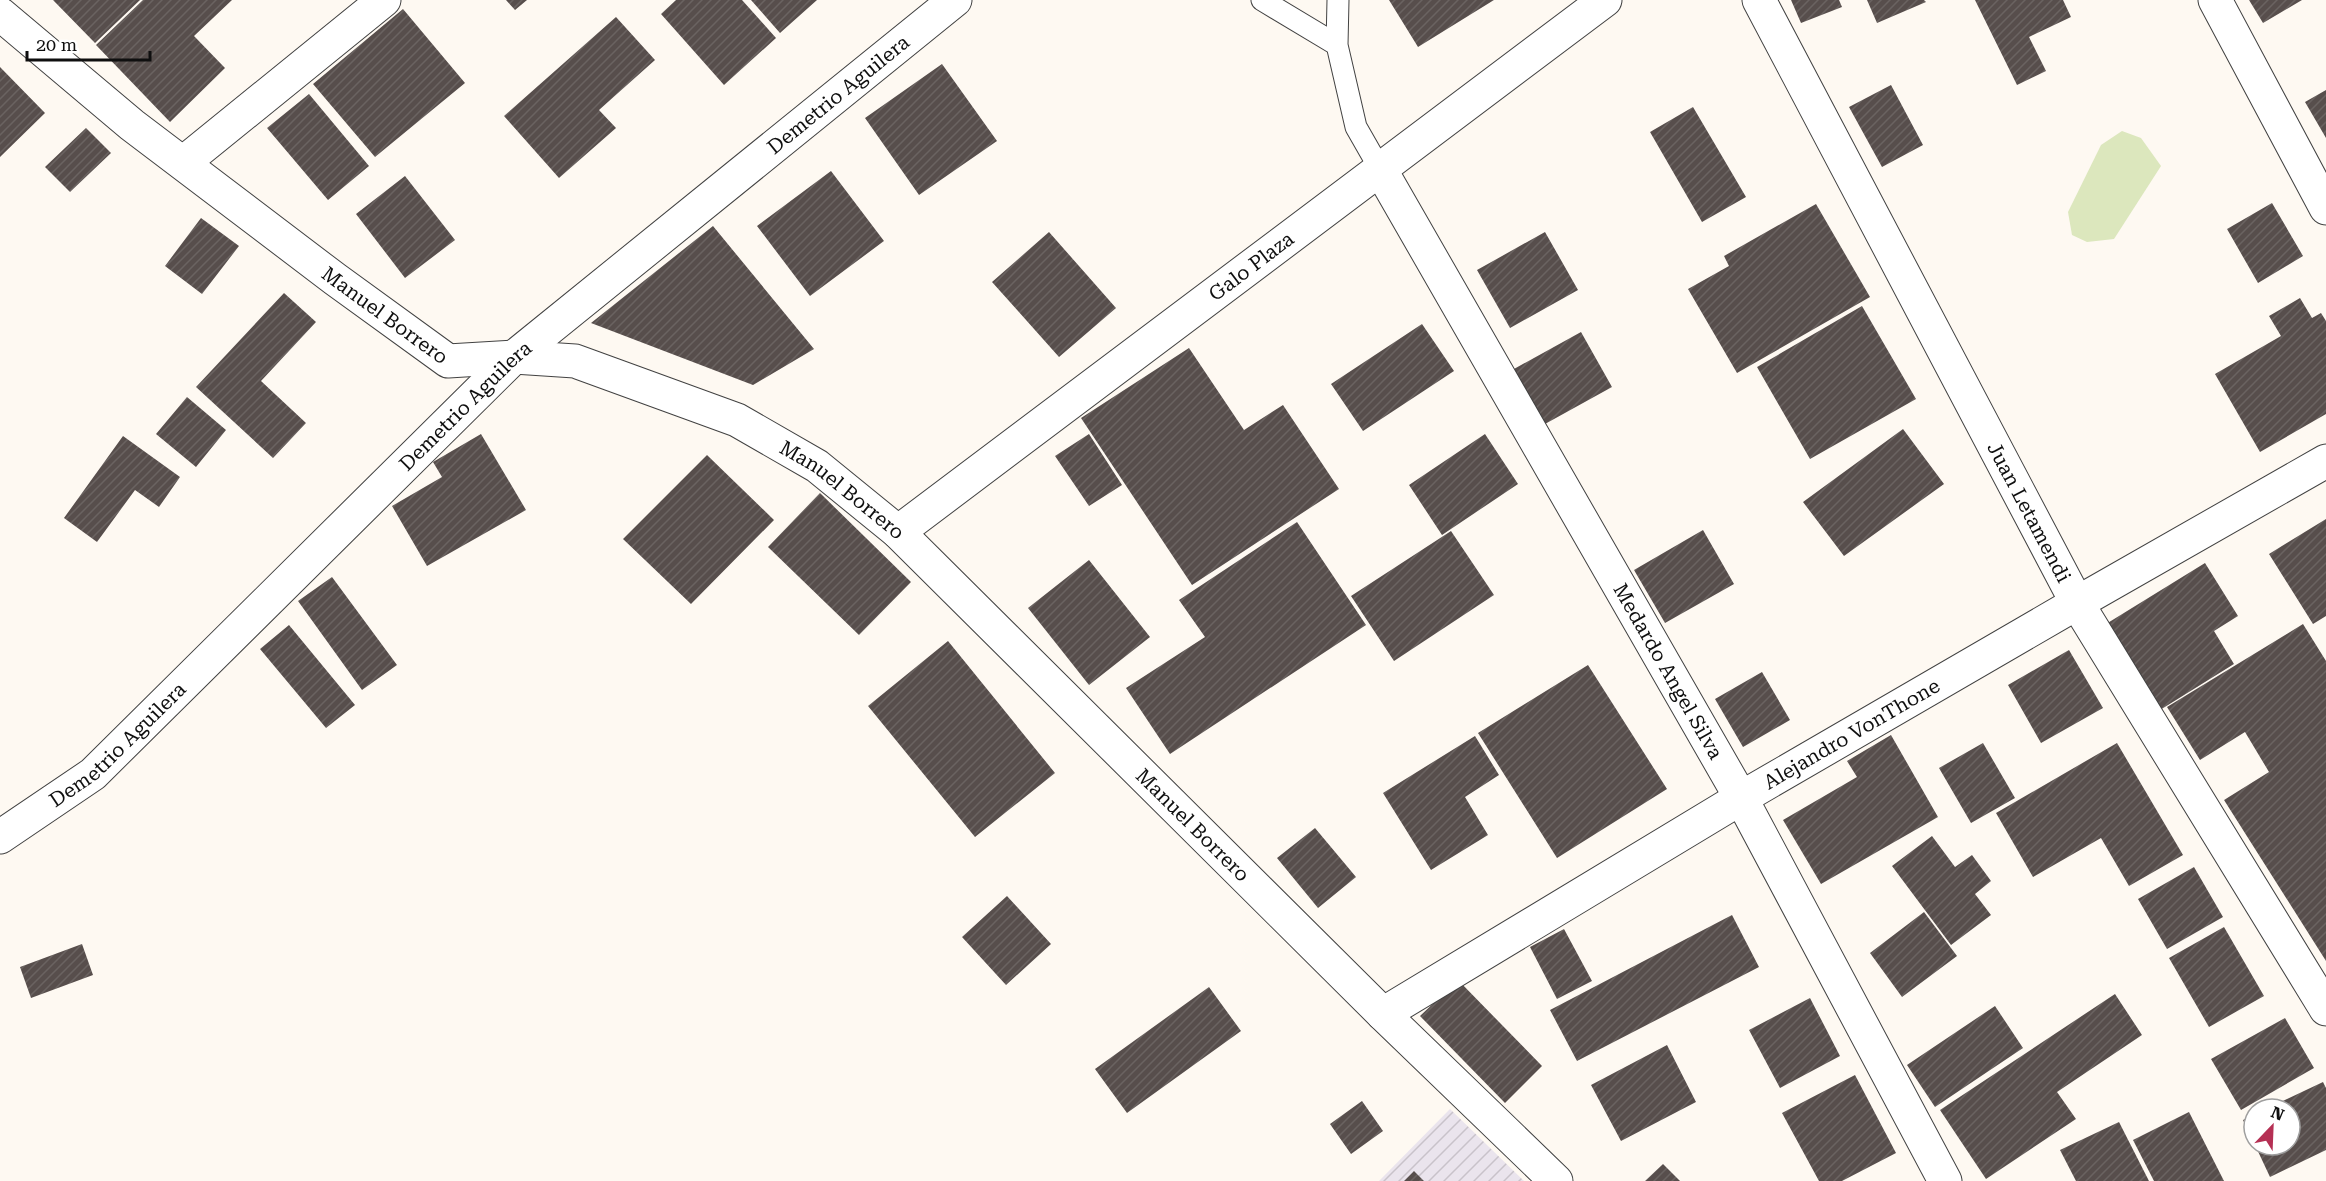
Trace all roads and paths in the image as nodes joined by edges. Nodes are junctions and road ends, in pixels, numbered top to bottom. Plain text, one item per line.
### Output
1 (384, 0) edge
2 (955, 0) edge
3 (1262, 0) edge
4 (1338, 0) edge
5 (1605, 0) edge
6 (1759, 0) edge
7 (2215, 0) edge
8 (0, 14) edge
9 (1337, 45) junction
10 (183, 163) junction
11 (1380, 169) junction
12 (2326, 208) edge
13 (514, 357) junction
14 (2326, 461) edge
15 (898, 532) junction
16 (2077, 603) junction
17 (1741, 798) junction
18 (0, 837) edge
19 (2326, 1009) edge
20 (1383, 1014) junction
21 (1556, 1181) edge
22 (1945, 1181) edge

1 - 10 street
2 - 13 street, Demetrio Aguilera
3 - 9 lane
4 - 9 lane
5 - 11 street, Galo Plaza
6 - 16 street, Juan Letamendi
7 - 12 street
8 - 10 street, Manuel Borrero
9 - 11 lane
10 - 13 street, Manuel Borrero
11 - 15 street, Galo Plaza
11 - 17 street, Medardo Angel Silva
13 - 15 street, Manuel Borrero
13 - 18 street, Demetrio Aguilera
14 - 16 street, Alejandro VonThone
15 - 20 street, Manuel Borrero
16 - 17 street, Alejandro VonThone
16 - 19 street, Juan Letamendi
17 - 20 street, Alejandro VonThone
17 - 22 street, Medardo Angel Silva
20 - 21 street, Manuel Borrero

